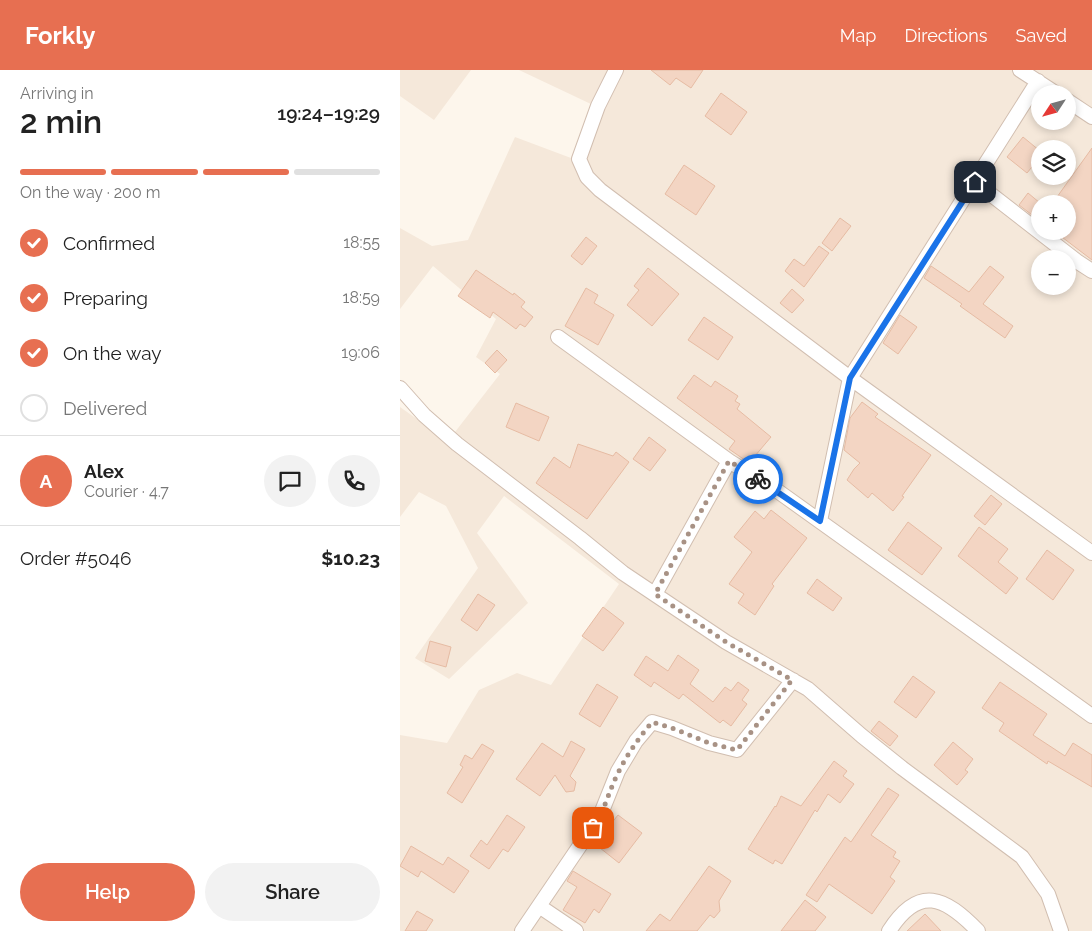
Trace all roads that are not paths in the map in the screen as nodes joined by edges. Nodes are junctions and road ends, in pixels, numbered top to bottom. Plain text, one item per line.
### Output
1 (616, 70) edge
2 (1020, 70) edge
3 (1038, 80) junction
4 (1045, 85) edge
5 (1076, 107) edge
6 (1092, 118) edge
7 (975, 182) junction
8 (1092, 271) edge
9 (558, 337) dead end
10 (850, 378) junction
11 (400, 388) edge
12 (729, 461) junction
13 (820, 521) junction
14 (1090, 547) edge
15 (655, 594) junction
16 (792, 680) junction
17 (1092, 716) edge
18 (540, 906) junction
19 (522, 931) edge
20 (576, 931) edge
21 (890, 931) edge
22 (978, 931) edge
23 (1061, 931) edge

1 - 10 street
2 - 3 street
3 - 4 street
3 - 7 street
5 - 6 street
7 - 8 street
7 - 10 street
9 - 12 street
10 - 13 street
10 - 14 street
11 - 15 street
12 - 13 street
12 - 15 street
13 - 17 street
15 - 16 street
16 - 18 street
16 - 23 street
18 - 19 street
18 - 20 street
21 - 22 street

